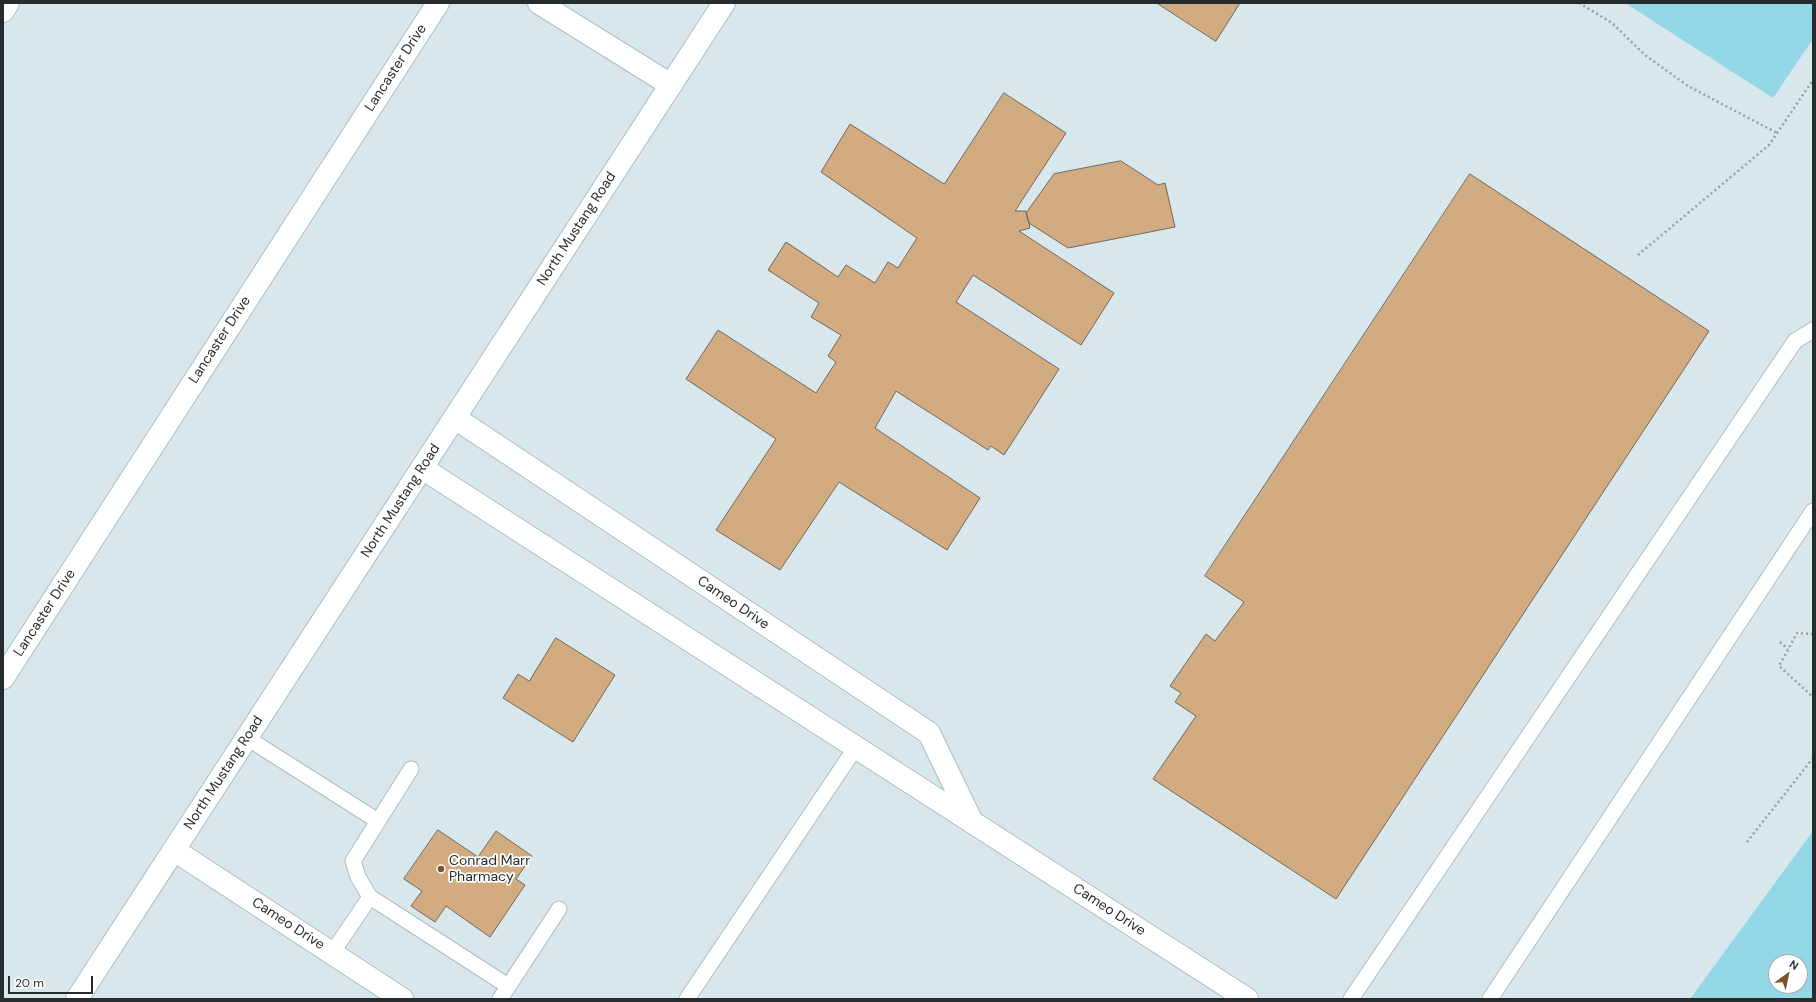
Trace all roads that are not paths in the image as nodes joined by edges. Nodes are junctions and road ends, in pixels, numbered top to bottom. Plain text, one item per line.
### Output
1 (8, 3) edge
2 (438, 3) edge
3 (539, 3) edge
4 (724, 3) edge
5 (3, 11) edge
6 (671, 85) junction
7 (1813, 330) edge
8 (455, 418) junction
9 (422, 468) junction
10 (1813, 511) edge
11 (3, 678) edge
12 (247, 738) junction
13 (856, 747) junction
14 (411, 769) dead end
15 (378, 821) junction
16 (972, 822) junction
17 (174, 850) junction
18 (370, 896) junction
19 (559, 909) dead end
20 (332, 953) junction
21 (508, 986) junction
22 (77, 999) edge
23 (402, 999) edge
24 (500, 999) edge
25 (687, 999) edge
26 (1247, 999) edge
27 (1351, 999) edge
28 (1490, 999) edge

1 - 5 street
2 - 11 street, Lancaster Drive
3 - 6 street
4 - 6 street, North Mustang Road
6 - 8 street, North Mustang Road
7 - 27 lane
8 - 9 street, North Mustang Road
8 - 16 street, Cameo Drive
9 - 12 street, North Mustang Road
9 - 13 street, Cameo Drive
10 - 28 lane
12 - 15 lane
12 - 17 street, North Mustang Road
13 - 16 street, Cameo Drive
13 - 25 lane
14 - 15 lane
15 - 18 lane
16 - 26 street, Cameo Drive
17 - 20 street, Cameo Drive
17 - 22 street, North Mustang Road
18 - 20 lane
18 - 21 lane
19 - 21 lane
20 - 23 street, Cameo Drive
21 - 24 lane

